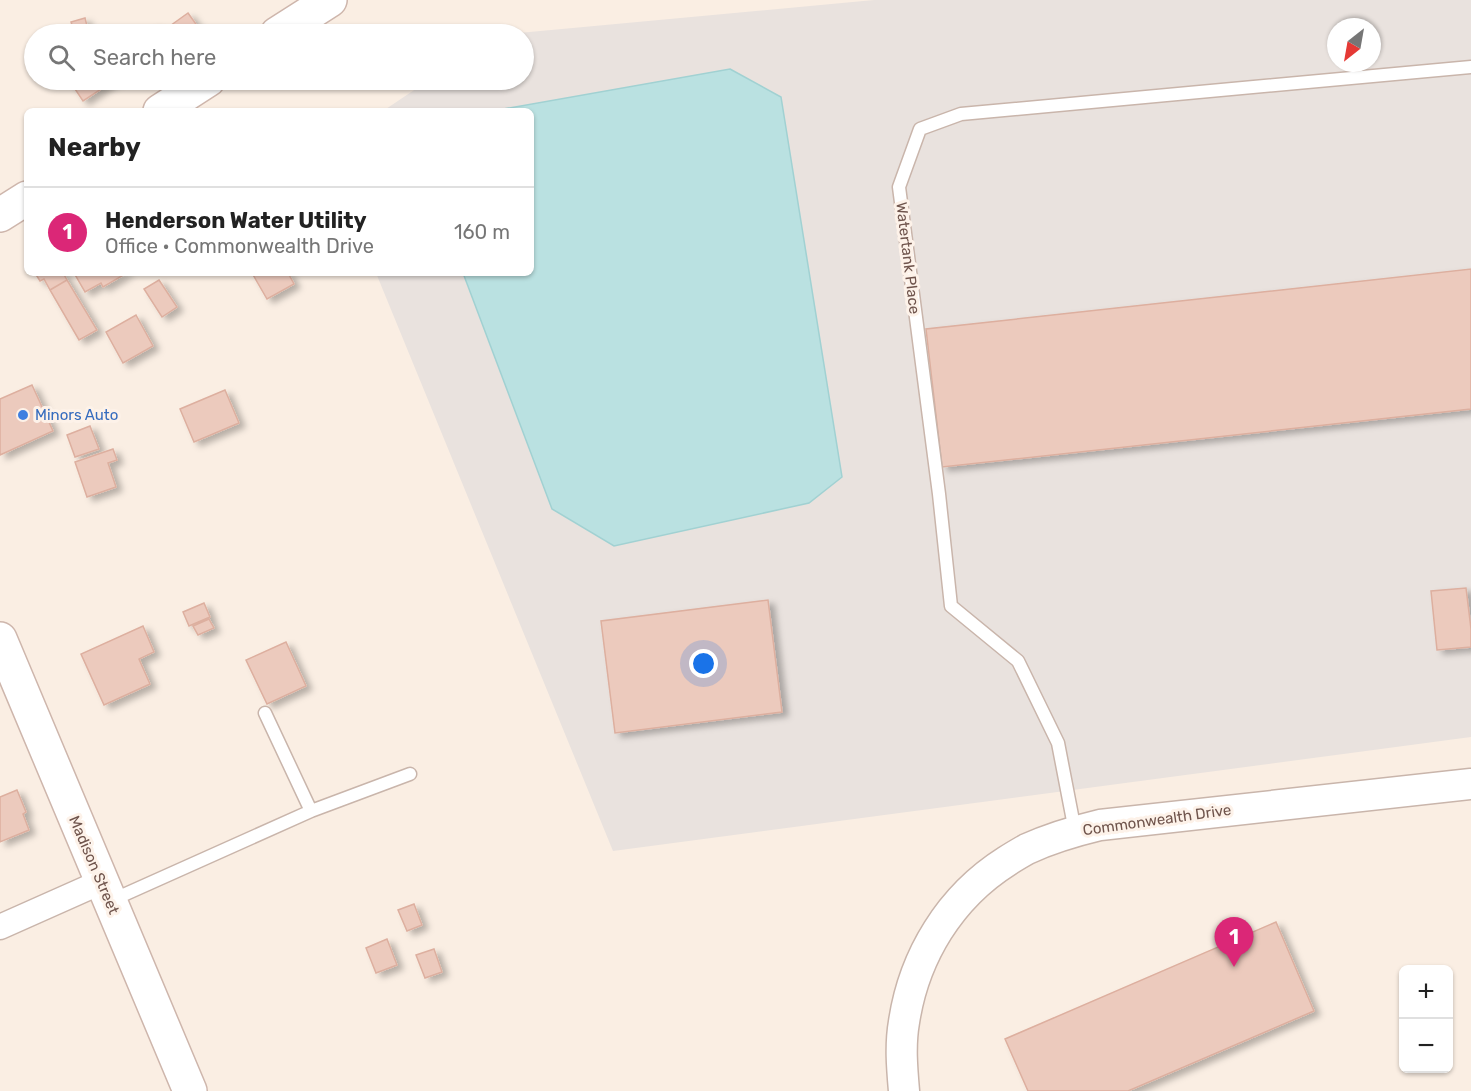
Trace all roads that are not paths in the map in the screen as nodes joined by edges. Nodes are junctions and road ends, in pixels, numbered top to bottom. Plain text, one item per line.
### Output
1 (330, 0) edge
2 (293, 24) edge
3 (1471, 67) edge
4 (193, 90) edge
5 (165, 108) edge
6 (24, 200) edge
7 (0, 215) edge
8 (0, 639) edge
9 (265, 713) dead end
10 (410, 774) dead end
11 (1471, 784) edge
12 (311, 811) junction
13 (1075, 831) junction
14 (105, 892) junction
15 (0, 927) edge
16 (190, 1091) edge
17 (904, 1091) edge

1 - 2 main road
3 - 13 lane, Watertank Place
4 - 5 main road
6 - 7 main road
8 - 14 main road, Madison Street
9 - 12 lane
10 - 12 lane
11 - 13 street, Commonwealth Drive
12 - 14 lane
13 - 17 street, Commonwealth Drive
14 - 15 street
14 - 16 main road, Madison Street

